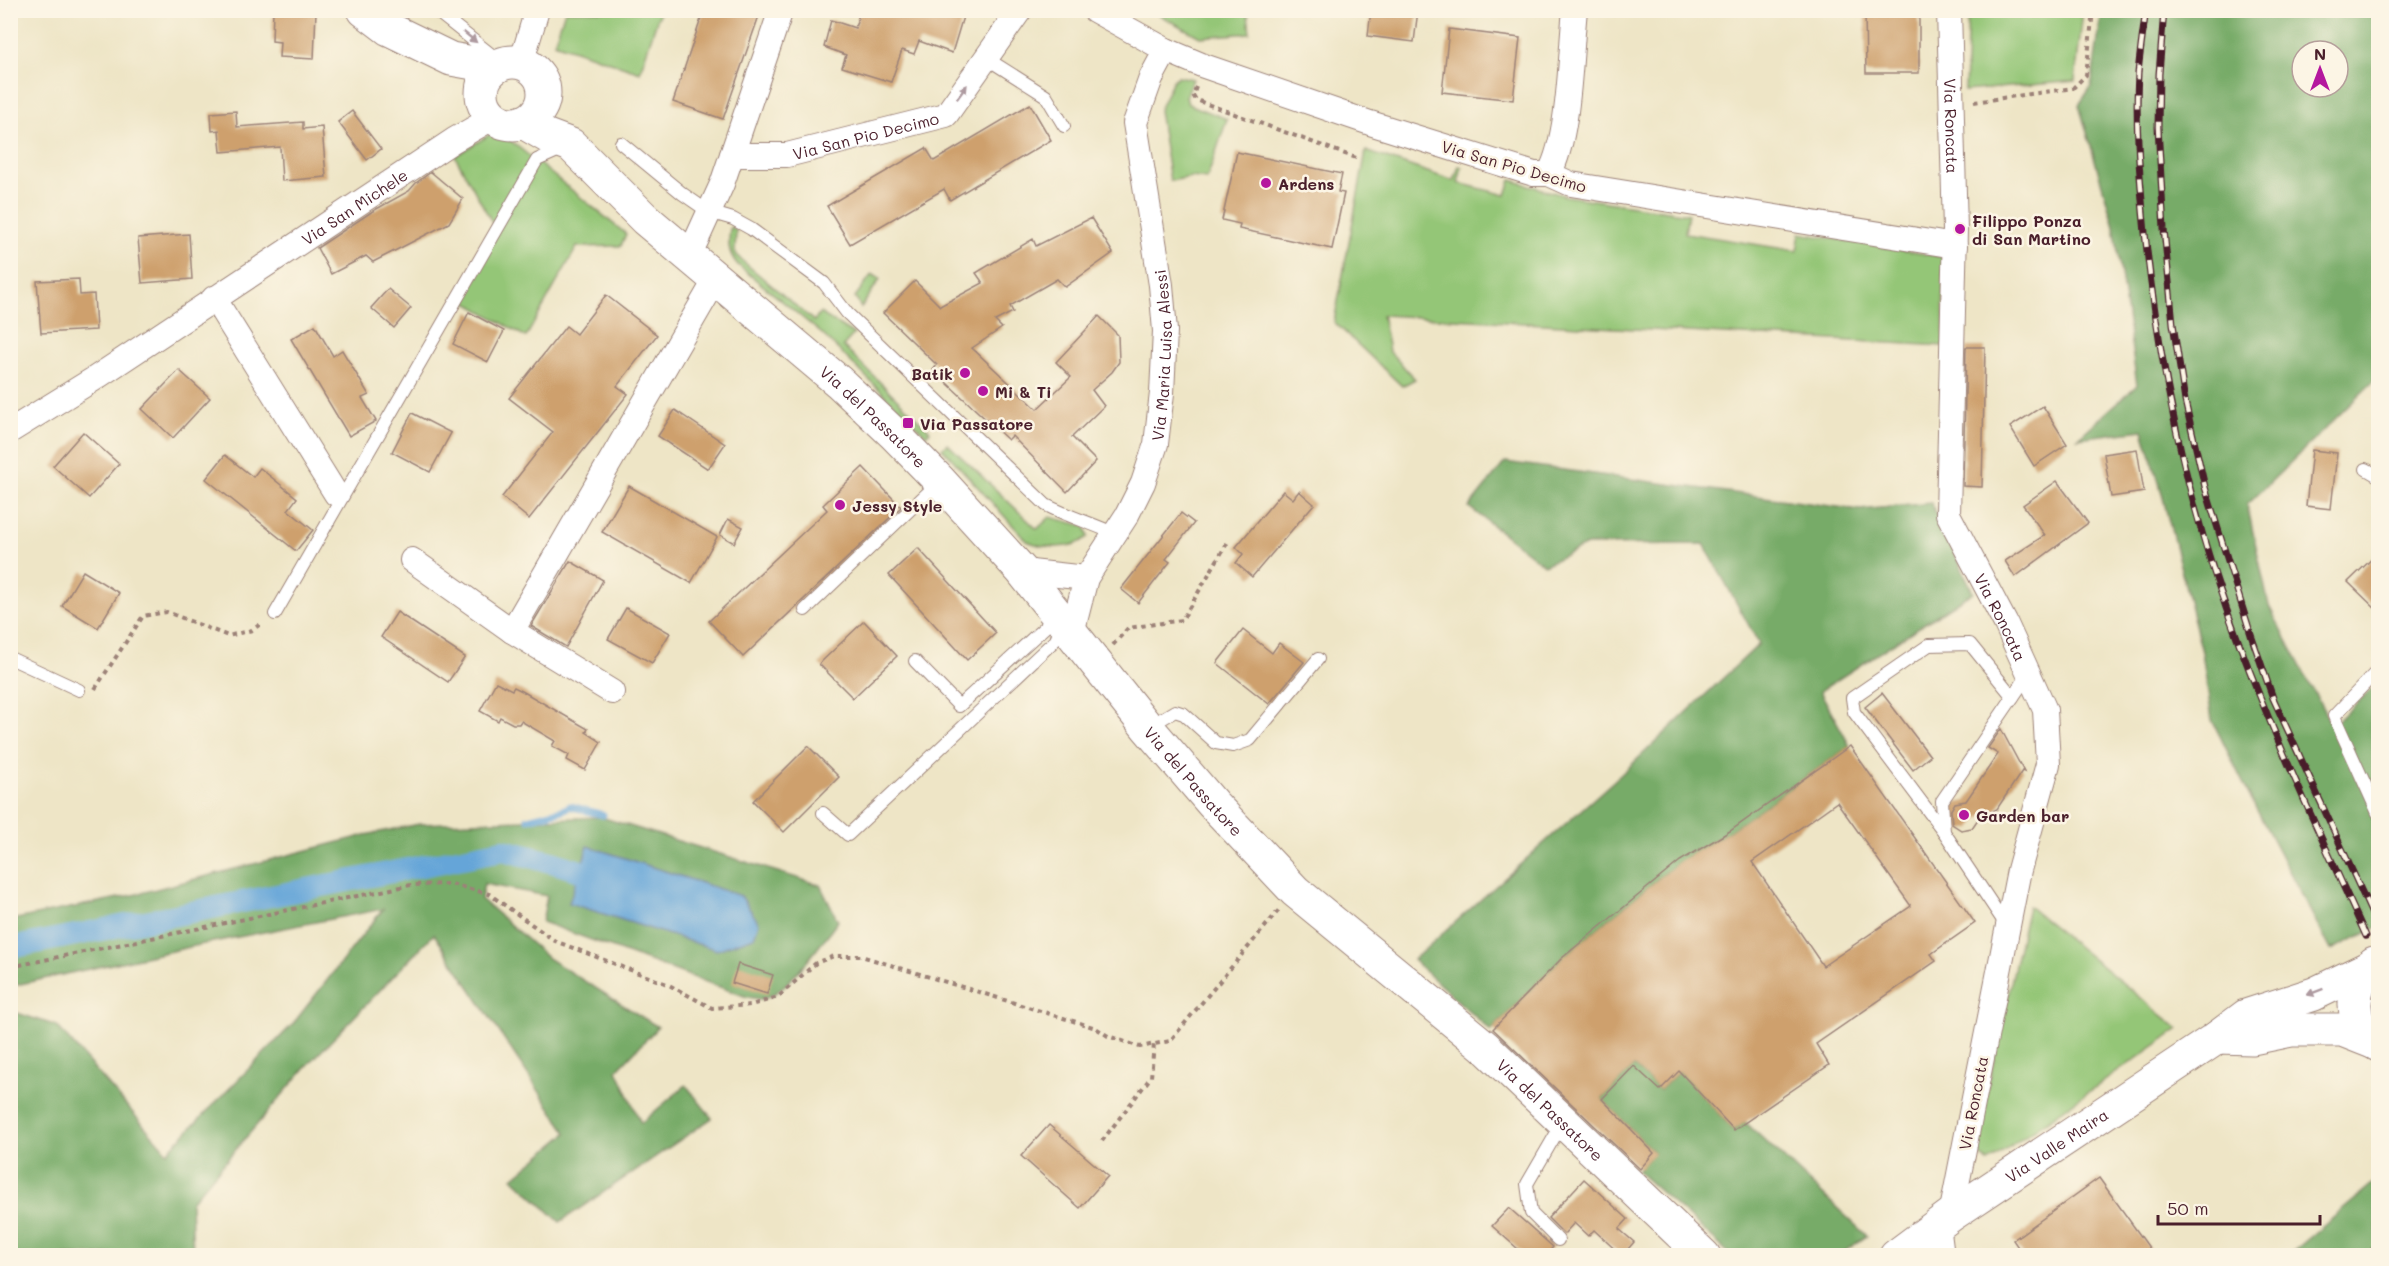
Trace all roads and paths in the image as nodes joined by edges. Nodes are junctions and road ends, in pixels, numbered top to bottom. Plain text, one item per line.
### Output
1 (364, 10) edge
2 (435, 10) edge
3 (537, 10) edge
4 (781, 10) edge
5 (1020, 10) edge
6 (1094, 10) edge
7 (1575, 10) edge
8 (1949, 10) edge
9 (2093, 10) edge
10 (1166, 50) junction
11 (986, 58) junction
12 (451, 59) junction
13 (506, 64) junction
14 (1197, 83) dead end
15 (1952, 105) junction
16 (511, 109) junction
17 (1064, 126) dead end
18 (621, 143) dead end
19 (571, 145) junction
20 (732, 155) junction
21 (1359, 159) dead end
22 (1549, 174) junction
23 (709, 212) junction
24 (1955, 246) junction
25 (685, 253) junction
26 (716, 279) junction
27 (214, 298) junction
28 (10, 431) edge
29 (2366, 469) dead end
30 (2379, 476) edge
31 (940, 481) junction
32 (336, 494) dead end
33 (1115, 534) junction
34 (1229, 540) dead end
35 (412, 560) dead end
36 (1022, 571) junction
37 (1086, 578) junction
38 (805, 610) dead end
39 (275, 614) joint
40 (1066, 625) junction
41 (512, 631) junction
42 (10, 657) edge
43 (1317, 659) dead end
44 (915, 661) dead end
45 (1098, 664) junction
46 (2379, 670) edge
47 (2028, 675) junction
48 (79, 690) joint
49 (612, 692) dead end
50 (2013, 697) junction
51 (1147, 728) junction
52 (823, 813) dead end
53 (2379, 813) edge
54 (1944, 832) junction
55 (1295, 891) junction
56 (2008, 928) junction
57 (2373, 964) edge
58 (10, 967) edge
59 (2218, 1037) junction
60 (1154, 1044) junction
61 (2377, 1044) edge
62 (1564, 1121) junction
63 (1102, 1141) dead end
64 (1944, 1232) edge
65 (1558, 1240) dead end
66 (2379, 1243) edge
67 (1704, 1256) edge
68 (1896, 1256) edge
69 (2365, 1256) edge

1 - 12 street
2 -> 13 lane
3 - 13 street
4 - 20 street
5 - 11 street, Via San Pio Decimo
6 - 10 street, Via San Pio Decimo
7 - 22 street
8 - 15 street, Via Roncata
9 - 15 path
10 - 22 street, Via San Pio Decimo
10 - 33 street, Via Maria Luisa Alessi
11 - 17 lane
20 -> 11 street, Via San Pio Decimo
12 - 13 street
12 - 16 street, Via del Passatore
13 - 16 street
13 - 16 street
14 - 21 path
15 - 24 street, Via Roncata
16 - 19 street, Via del Passatore
16 - 27 street, Via San Michele
18 - 23 lane
19 - 25 street, Via del Passatore
19 - 39 lane
20 - 23 street
22 - 24 street, Via San Pio Decimo
23 - 25 street
23 - 33 lane
24 - 47 street, Via Roncata
25 - 26 street, Via del Passatore
26 - 31 street, Via del Passatore
26 - 41 street
27 - 28 street, Via San Michele
27 - 32 street
29 - 30 lane
31 - 36 street, Via del Passatore
31 - 38 lane
33 - 37 street, Via Maria Luisa Alessi
34 - 45 path
35 - 41 street
36 - 37 street
36 - 40 street, Via del Passatore
37 - 40 street, Via Maria Luisa Alessi
39 - 48 path
40 - 44 lane
40 - 45 street, Via del Passatore
40 - 52 lane
41 - 49 street
42 - 48 lane
43 - 51 lane
45 - 51 street, Via del Passatore
46 - 53 lane
47 - 50 lane
47 - 56 street, Via Roncata
50 - 54 lane
50 - 54 lane
51 - 55 street, Via del Passatore
54 - 56 lane
55 - 60 path
55 - 62 street, Via del Passatore
56 - 64 street, Via Roncata
57 -> 59 street, Via Valle Maira
57 - 61 street
58 - 60 path
59 - 61 street
59 - 64 street, Via Valle Maira
60 - 63 path
62 - 65 lane
62 - 67 street, Via del Passatore
64 - 68 street, Via Valle Maira
66 - 69 path

